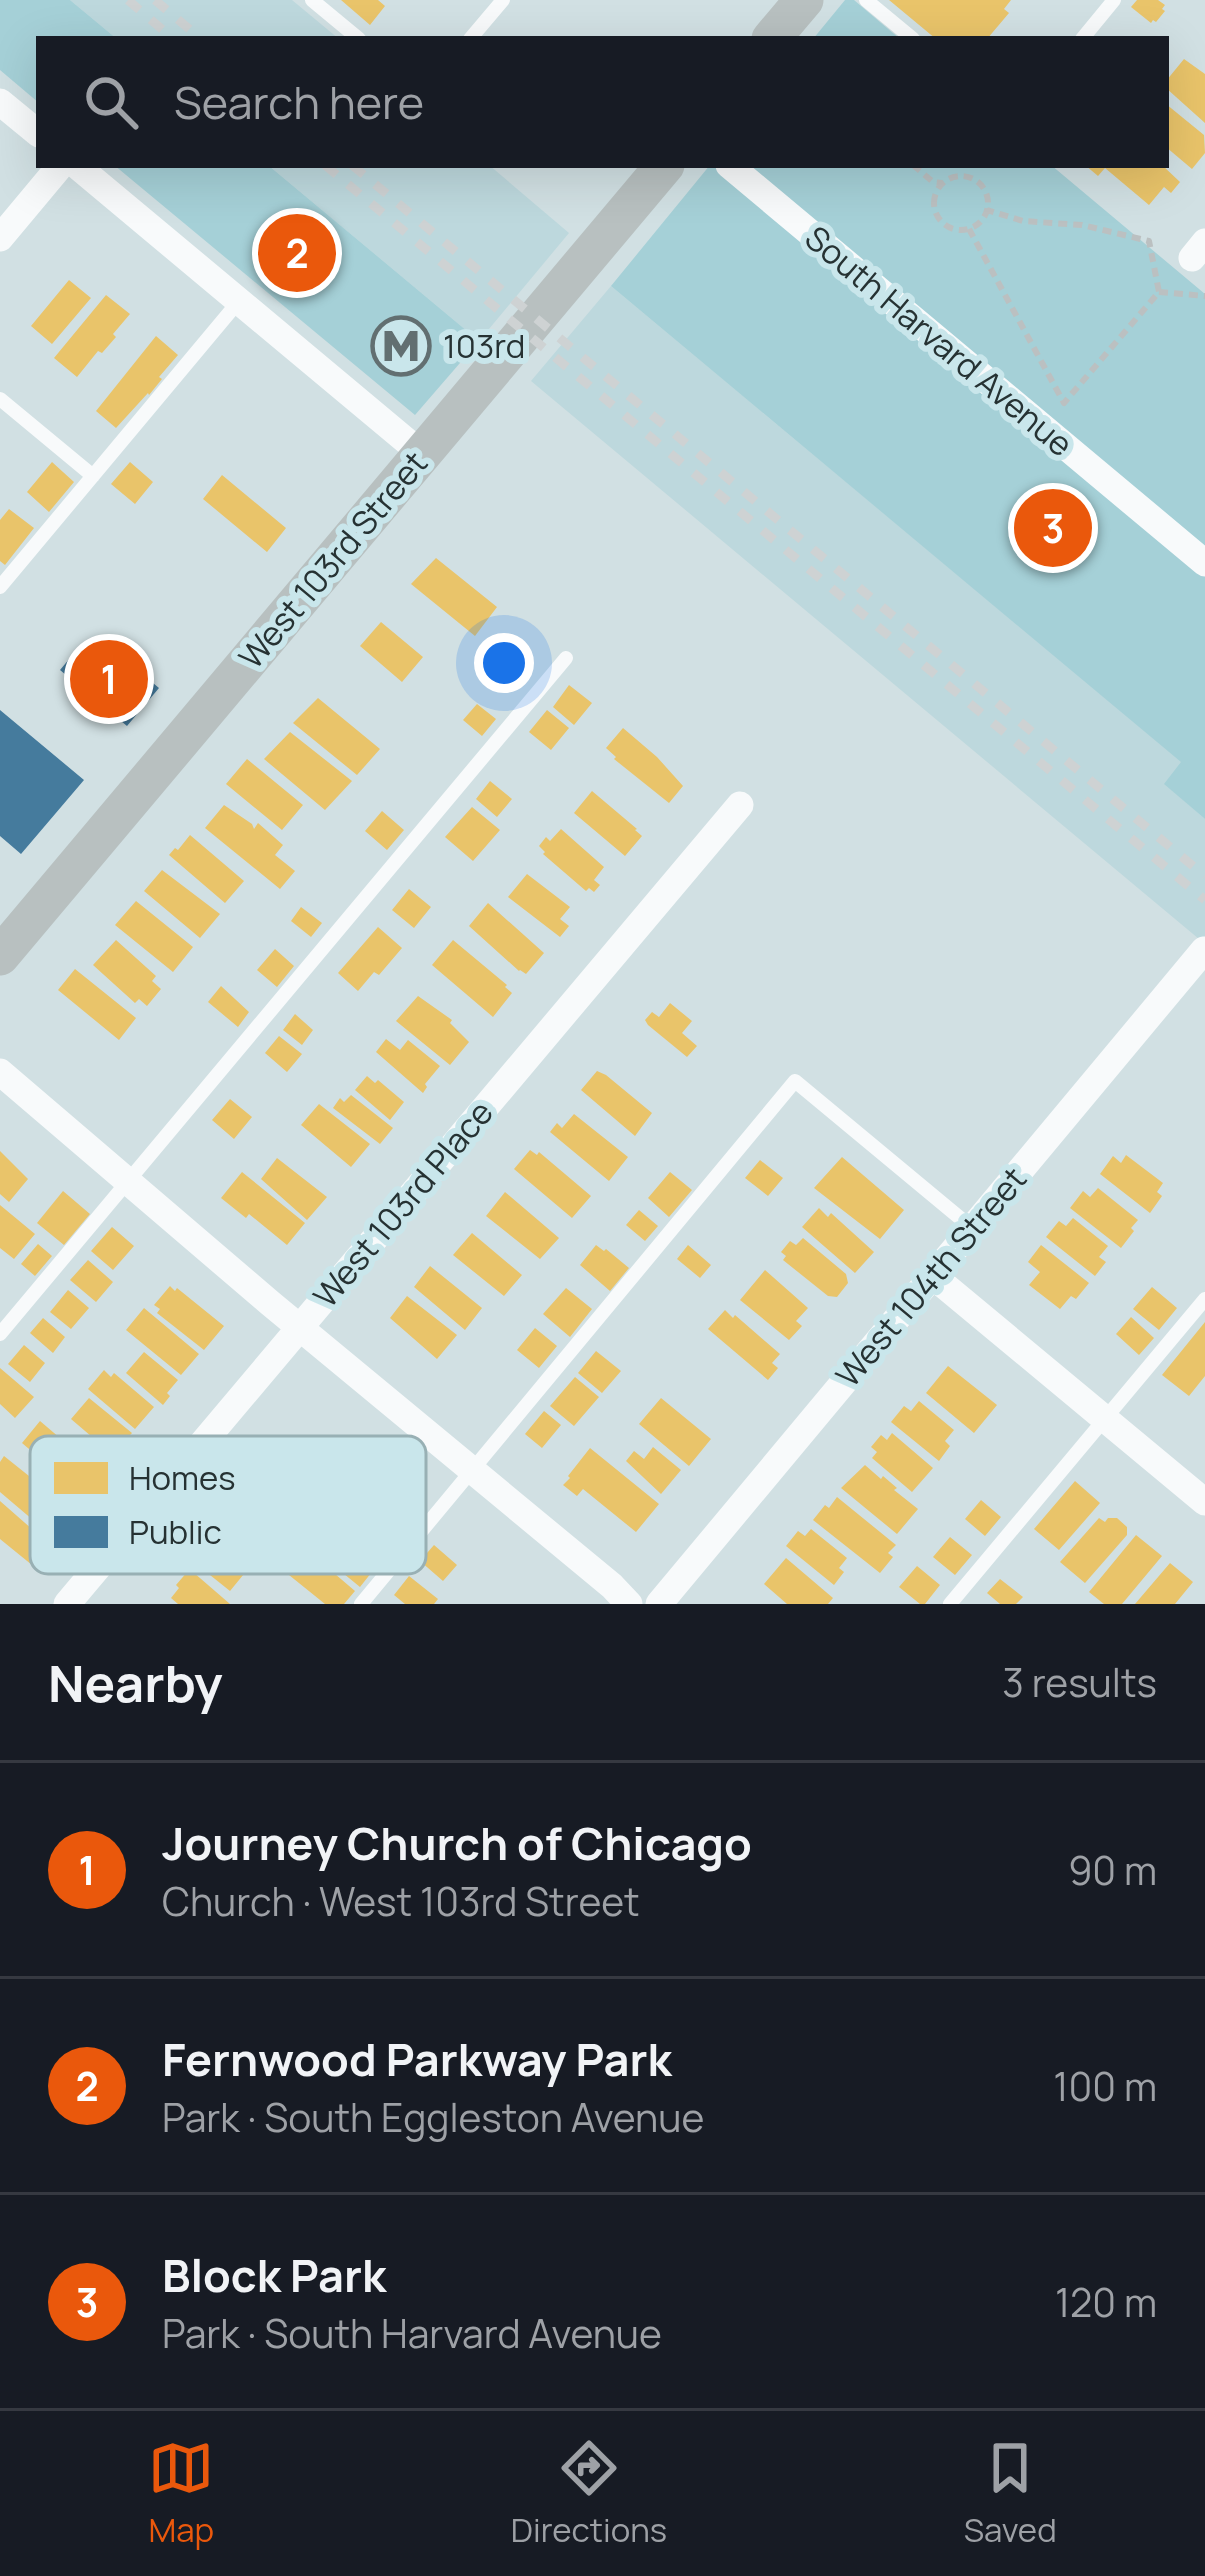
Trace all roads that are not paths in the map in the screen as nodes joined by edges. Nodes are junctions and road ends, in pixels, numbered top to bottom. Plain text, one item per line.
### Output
1 (312, 0) edge
2 (503, 0) edge
3 (805, 0) edge
4 (866, 0) edge
5 (1114, 0) edge
6 (355, 36) edge
7 (473, 36) edge
8 (775, 36) edge
9 (909, 36) edge
10 (1084, 36) edge
11 (0, 102) edge
12 (36, 132) edge
13 (58, 168) edge
14 (80, 168) edge
15 (662, 168) edge
16 (733, 168) edge
17 (0, 238) edge
18 (239, 301) junction
19 (0, 399) edge
20 (422, 454) junction
21 (93, 476) junction
22 (1205, 563) edge
23 (0, 587) edge
24 (566, 658) dead end
25 (740, 805) dead end
26 (1204, 950) edge
27 (0, 956) edge
28 (0, 1072) edge
29 (127, 1182) junction
30 (972, 1228) junction
31 (932, 1276) junction
32 (1205, 1298) edge
33 (300, 1328) junction
34 (0, 1334) edge
35 (1105, 1419) junction
36 (209, 1436) edge
37 (471, 1470) junction
38 (1205, 1502) edge
39 (426, 1525) edge
40 (93, 1574) edge
41 (386, 1574) edge
42 (960, 1601) edge
43 (68, 1604) edge
44 (361, 1604) edge
45 (628, 1604) edge
46 (659, 1604) edge

1 - 6 lane
2 - 7 lane
3 - 8 main road
4 - 9 lane
5 - 10 lane
11 - 12 street
13 - 17 street
14 - 18 street
15 - 20 main road, West 103rd Street
16 - 22 street, South Harvard Avenue
18 - 20 street
18 - 21 lane
19 - 21 lane
20 - 27 main road, West 103rd Street
21 - 23 lane
24 - 29 lane
25 - 33 street, West 103rd Place
26 - 30 street, West 104th Street
28 - 29 street
29 - 33 street
29 - 34 lane
30 - 31 street, West 104th Street
30 - 37 lane
31 - 35 street
31 - 46 street, West 104th Street
32 - 35 lane
33 - 36 street, West 103rd Place
33 - 37 street
35 - 38 street
35 - 42 lane
37 - 39 lane
37 - 45 street
40 - 43 street, West 103rd Place
41 - 44 lane

